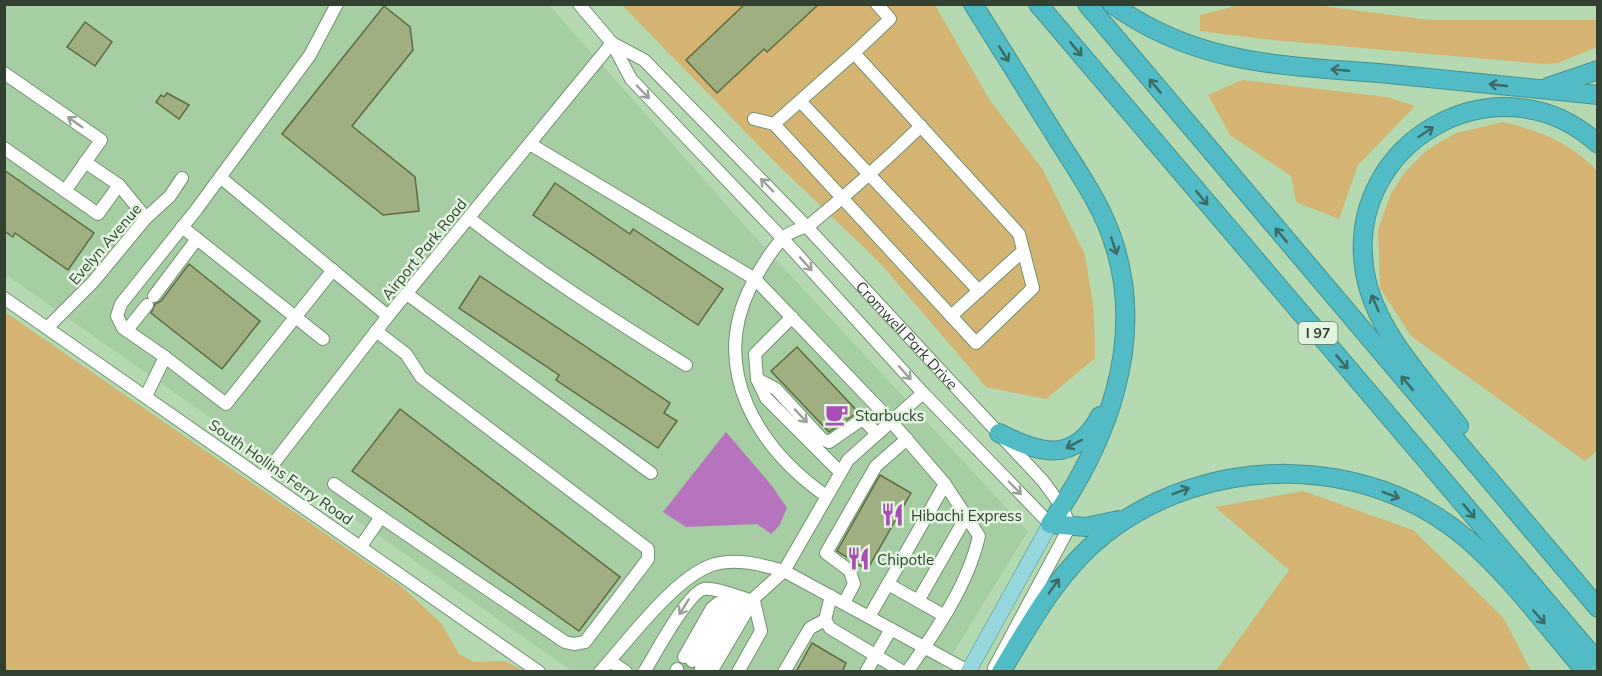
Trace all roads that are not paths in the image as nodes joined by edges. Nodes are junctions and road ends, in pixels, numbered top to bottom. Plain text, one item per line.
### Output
1 (579, 4) edge
2 (877, 4) edge
3 (973, 4) edge
4 (1038, 4) edge
5 (1086, 4) edge
6 (1112, 4) edge
7 (332, 6) edge
8 (612, 43) junction
9 (854, 53) junction
10 (1598, 70) edge
11 (4, 73) edge
12 (1541, 89) junction
13 (1598, 95) edge
14 (800, 101) junction
15 (754, 119) dead end
16 (774, 124) junction
17 (921, 126) junction
18 (530, 144) junction
19 (1598, 144) edge
20 (4, 148) edge
21 (85, 162) junction
22 (870, 175) junction
23 (220, 177) junction
24 (182, 178) dead end
25 (119, 185) junction
26 (65, 191) junction
27 (842, 198) junction
28 (146, 218) junction
29 (469, 218) junction
30 (182, 227) junction
31 (807, 227) junction
32 (783, 238) junction
33 (197, 239) junction
34 (1023, 251) junction
35 (333, 270) junction
36 (755, 279) junction
37 (979, 291) junction
38 (406, 294) junction
39 (4, 298) edge
40 (388, 316) junction
41 (951, 316) junction
42 (295, 317) junction
43 (792, 317) junction
44 (48, 327) junction
45 (127, 330) junction
46 (376, 331) junction
47 (323, 339) dead end
48 (733, 348) junction
49 (755, 354) junction
50 (165, 357) junction
51 (686, 365) dead end
52 (757, 379) junction
53 (1119, 380) junction
54 (923, 393) junction
55 (146, 396) junction
56 (890, 420) junction
57 (876, 433) junction
58 (999, 433) junction
59 (907, 440) junction
60 (840, 472) junction
61 (651, 473) dead end
62 (263, 477) junction
63 (334, 484) dead end
64 (945, 484) junction
65 (826, 496) junction
66 (1062, 507) junction
67 (381, 517) junction
68 (966, 517) junction
69 (1128, 518) junction
70 (1050, 524) junction
71 (1070, 526) junction
72 (360, 546) junction
73 (784, 571) junction
74 (888, 584) junction
75 (1581, 588) junction
76 (831, 596) junction
77 (754, 601) junction
78 (918, 601) junction
79 (844, 603) junction
80 (1598, 608) edge
81 (943, 615) junction
82 (869, 617) junction
83 (825, 620) junction
84 (891, 629) junction
85 (924, 647) junction
86 (875, 655) junction
87 (609, 661) junction
88 (1598, 662) edge
89 (697, 664) edge
90 (968, 671) edge
91 (539, 672) edge
92 (600, 672) edge
93 (626, 672) edge
94 (644, 672) edge
95 (738, 672) edge
96 (784, 672) edge
97 (866, 672) edge
98 (905, 672) edge
99 (992, 672) edge
100 (1001, 672) edge
101 (1586, 672) edge

1 - 8 street, Cromwell Park Drive
2 - 9 street
3 -> 53 highway
4 -> 88 highway, I 97
75 -> 5 highway, I 97
12 -> 6 highway
7 - 23 street
8 - 18 street, Airport Park Road
31 -> 8 street, Cromwell Park Drive
8 -> 32 street, Cromwell Park Drive
9 - 14 street
9 - 17 street
10 - 12 highway
21 -> 11 street
12 - 13 highway
14 - 16 street
14 - 22 street
15 - 16 street
16 - 27 street
17 - 22 street
17 - 34 street
18 - 29 street, Airport Park Road
18 - 36 street
75 -> 19 highway
20 - 26 street
21 - 25 street
21 - 26 street
22 - 27 street
22 - 37 street
23 - 30 street
23 - 35 street
24 - 28 street, Evelyn Avenue
25 - 26 street
25 - 28 street
27 - 31 street
27 - 41 street
28 - 44 street, Evelyn Avenue
29 - 38 street, Airport Park Road
29 - 51 street
30 - 33 street
30 - 45 street
31 - 32 street
31 - 58 street, Cromwell Park Drive
32 - 36 street
32 -> 54 street, Cromwell Park Drive
33 - 42 street
33 - 45 street
34 - 37 street
34 - 41 street
35 - 40 street
35 - 42 street
36 - 43 street
36 - 48 street
37 - 41 street
38 - 40 street, Airport Park Road
38 - 61 street
39 - 44 street, South Hollins Ferry Road
40 - 46 street, Airport Park Road
42 - 47 street
42 - 50 street
43 - 49 street
43 - 56 street
44 - 55 street, South Hollins Ferry Road
45 - 50 street
46 - 62 street, Airport Park Road
46 - 67 street
48 - 49 street
48 - 65 street
49 - 52 street
50 - 55 street
52 -> 57 street
52 - 60 street
53 -> 58 highway
53 - 66 highway
54 - 56 street
54 -> 70 street, Cromwell Park Drive
55 - 62 street, South Hollins Ferry Road
56 - 57 street
56 - 59 street
57 - 60 street
58 - 66 street, Cromwell Park Drive
59 - 64 street
59 - 79 street
60 - 65 street
62 - 72 street, South Hollins Ferry Road
63 - 67 street
64 - 68 street
64 - 74 street
65 - 73 street
66 - 70 highway
66 - 71 street, Cromwell Park Drive
67 - 72 street
68 - 78 street
68 - 81 street
69 - 71 highway
100 -> 69 highway
69 -> 101 highway
70 - 71 highway
70 - 90 main road
71 - 99 street
72 - 91 street, South Hollins Ferry Road
73 - 76 street
73 - 77 street
73 - 87 street
74 - 78 street
74 - 82 street
75 - 80 highway, I 97
76 - 79 street
76 - 83 street
77 - 89 street
77 - 89 street
77 -> 94 street
77 - 95 street
78 - 81 street
79 - 82 street
81 - 85 street
82 - 84 street
83 - 86 street
83 - 96 street
84 - 85 street
84 - 86 street
85 - 90 street
85 - 98 street
86 - 97 street
86 - 98 street
87 - 92 street
87 - 93 street

